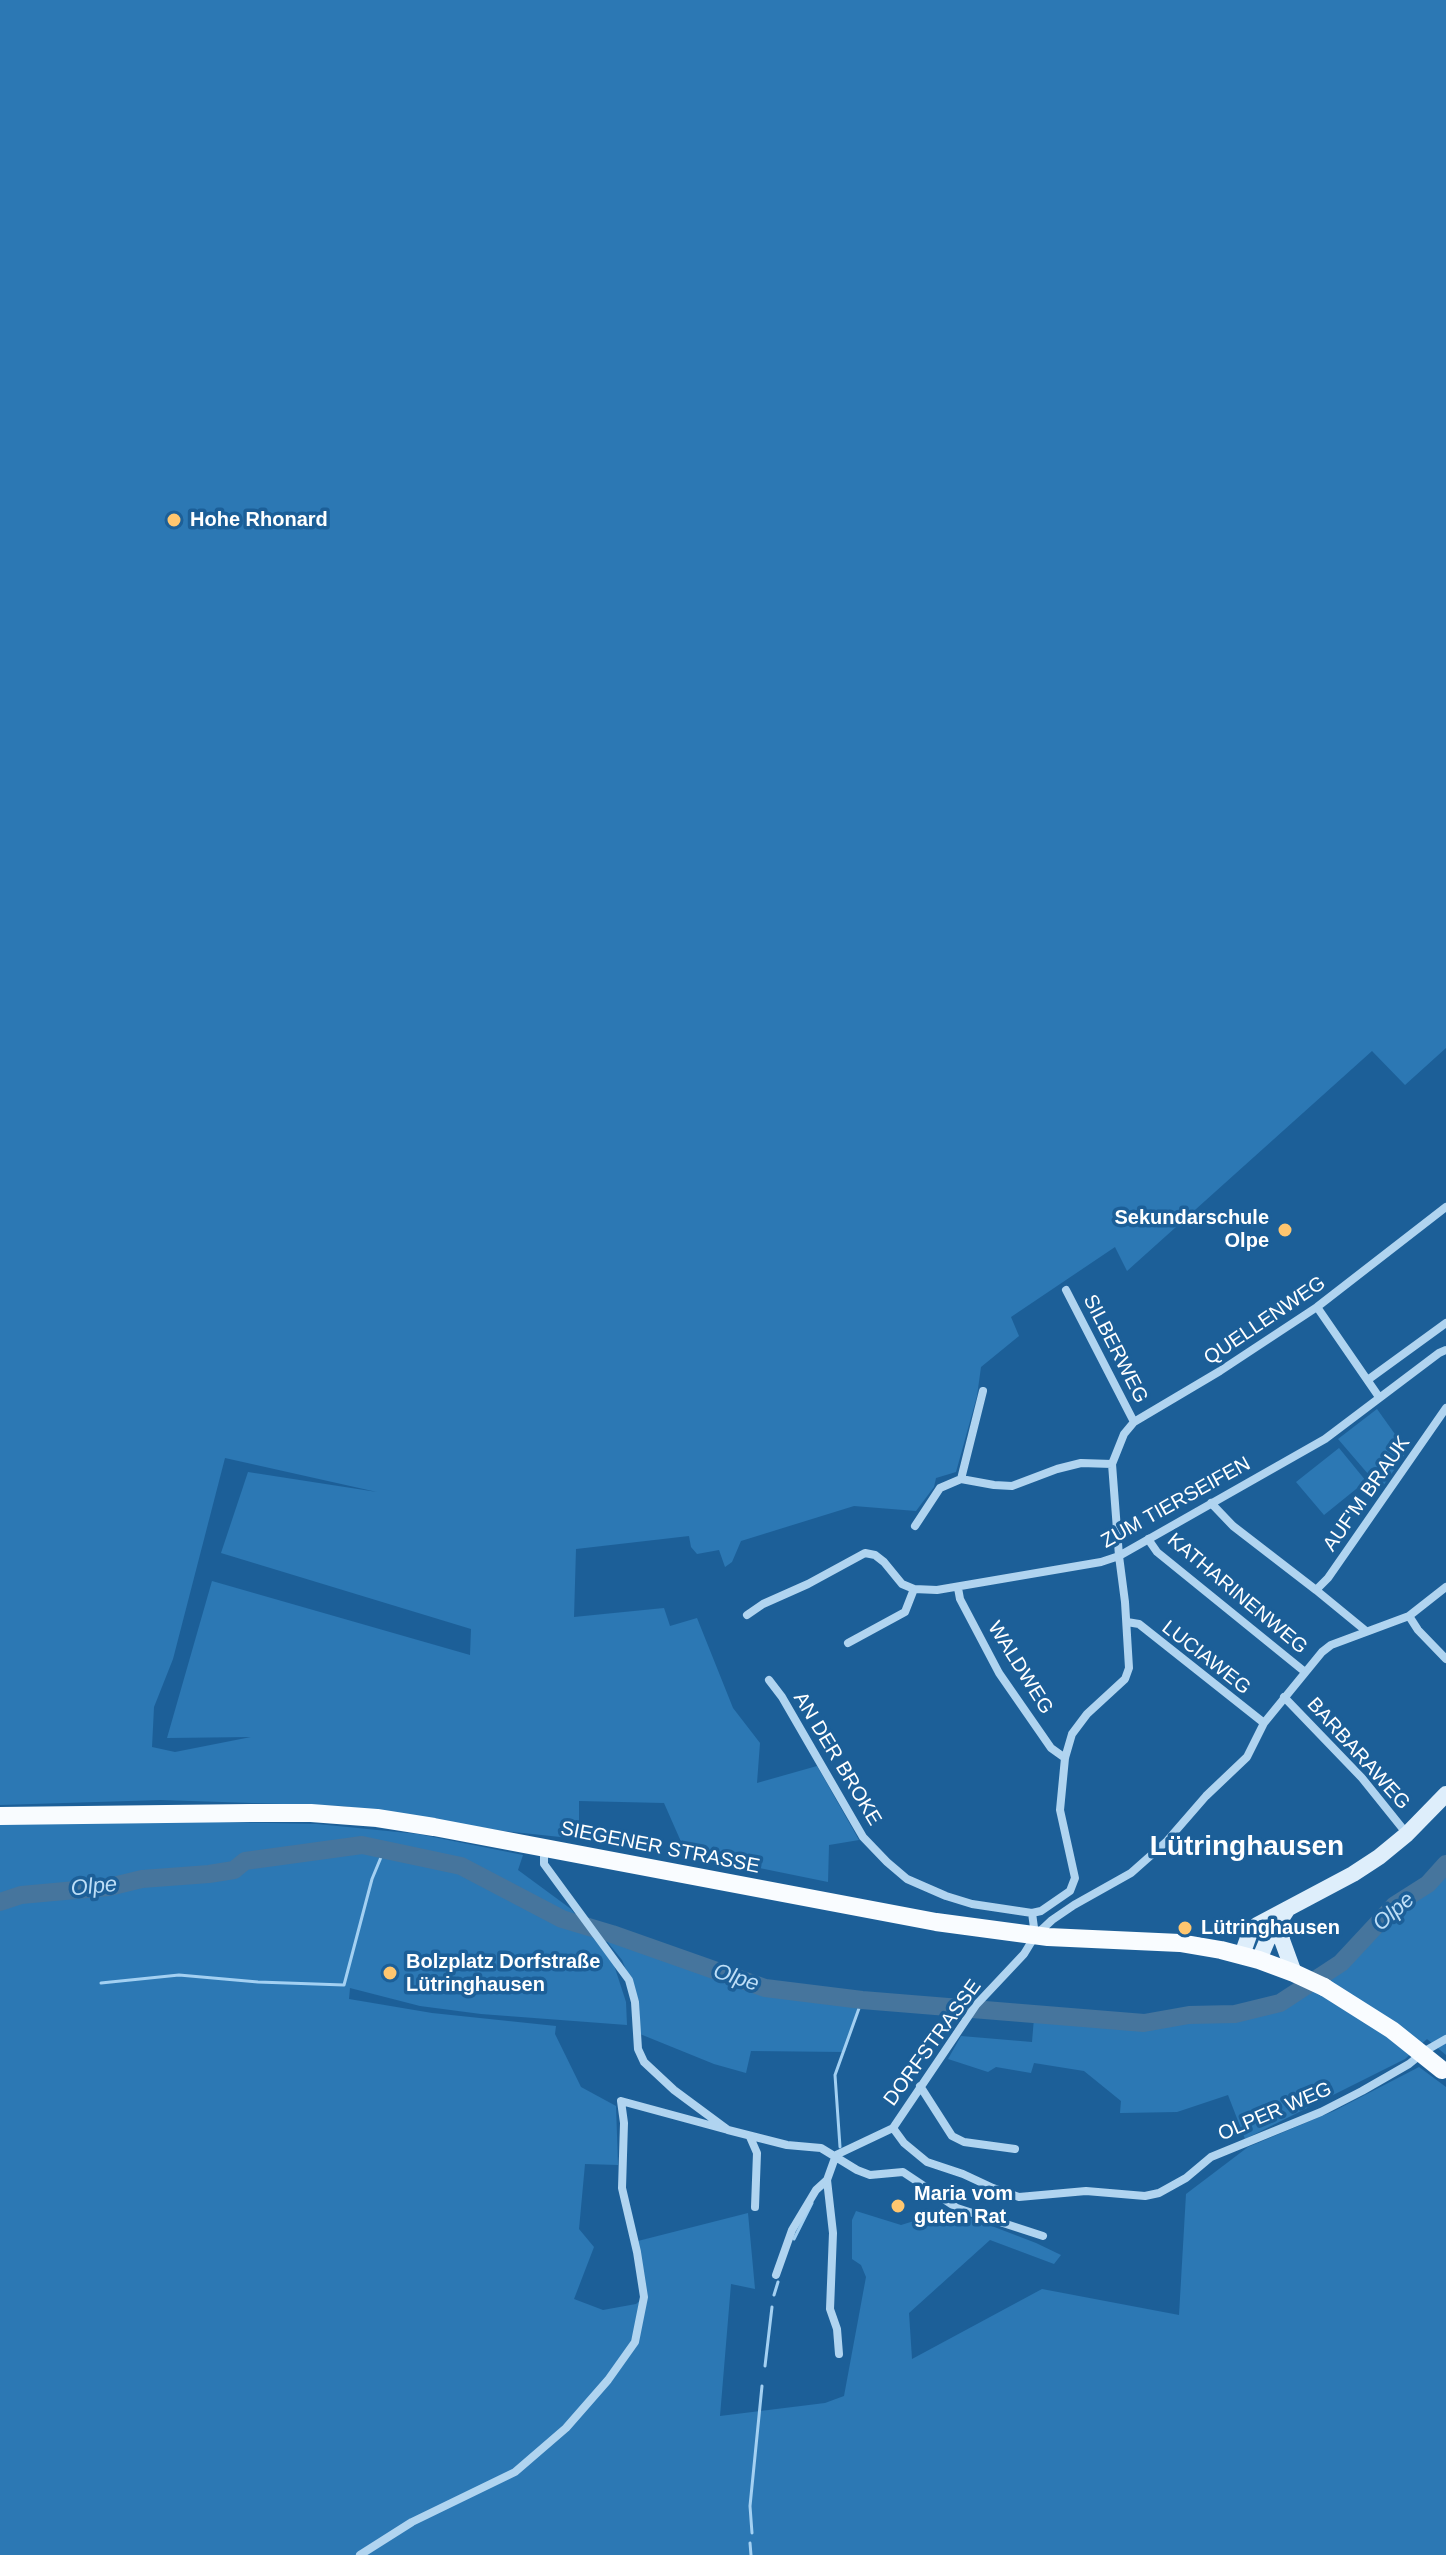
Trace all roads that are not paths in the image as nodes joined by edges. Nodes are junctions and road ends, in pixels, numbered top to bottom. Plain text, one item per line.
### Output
1 (1446, 1207) edge
2 (1066, 1290) dead end
3 (1317, 1307) junction
4 (1446, 1323) edge
5 (1442, 1351) edge
6 (1369, 1379) junction
7 (983, 1391) dead end
8 (1379, 1397) junction
9 (1444, 1411) edge
10 (1134, 1422) junction
11 (1112, 1464) junction
12 (961, 1479) junction
13 (1211, 1503) junction
14 (915, 1526) dead end
15 (1148, 1539) junction
16 (1119, 1556) junction
17 (1446, 1587) edge
18 (958, 1588) junction
19 (914, 1589) junction
20 (1316, 1590) junction
21 (747, 1615) dead end
22 (1409, 1616) junction
23 (1127, 1622) junction
24 (1366, 1631) junction
25 (848, 1643) dead end
26 (1446, 1659) edge
27 (1305, 1672) junction
28 (769, 1680) dead end
29 (1284, 1697) junction
30 (1264, 1723) junction
31 (1065, 1758) junction
32 (1446, 1794) edge
33 (0, 1816) edge
34 (1407, 1834) junction
35 (544, 1848) junction
36 (1032, 1913) junction
37 (1284, 1915) junction
38 (1035, 1936) junction
39 (1251, 1957) junction
40 (1294, 1973) junction
41 (1446, 2039) edge
42 (1444, 2072) edge
43 (920, 2086) junction
44 (893, 2128) junction
45 (728, 2130) junction
46 (750, 2137) junction
47 (1015, 2149) dead end
48 (836, 2155) junction
49 (827, 2180) junction
50 (755, 2207) dead end
51 (1043, 2236) dead end
52 (776, 2275) dead end
53 (839, 2354) dead end
54 (360, 2555) edge

1 - 3 street, QUELLENWEG
2 - 10 street, SILBERWEG
3 - 6 street
3 - 10 street, QUELLENWEG
4 - 6 street
5 - 8 street, ZUM TIERSEIFEN
6 - 8 street
7 - 12 street
8 - 13 street, ZUM TIERSEIFEN
9 - 20 street, AUF'M BRAUK
10 - 11 street
11 - 12 street
11 - 16 street
12 - 14 street
13 - 15 street, ZUM TIERSEIFEN
13 - 20 street
15 - 16 street, ZUM TIERSEIFEN
15 - 27 street, KATHARINENWEG
16 - 18 street, ZUM TIERSEIFEN
16 - 23 street
17 - 22 street, DORFSTRASSE
18 - 19 street, ZUM TIERSEIFEN
18 - 31 street, WALDWEG
19 - 21 street
19 - 25 street
20 - 24 street
22 - 24 street, DORFSTRASSE
22 - 26 street
23 - 30 street, LUCIAWEG
23 - 31 street
24 - 27 street, DORFSTRASSE
27 - 29 street, DORFSTRASSE
28 - 36 street, AN DER BROKE
29 - 30 street, DORFSTRASSE
29 - 34 street, BARBARAWEG
30 - 38 street, DORFSTRASSE
31 - 36 street
32 - 34 street
33 - 35 main road, SIEGENER STRASSE
34 - 37 street
35 - 38 main road, SIEGENER STRASSE
35 - 45 street
36 - 38 street
37 - 39 street
37 - 40 street
38 - 39 main road, SIEGENER STRASSE
38 - 43 street, DORFSTRASSE
39 - 40 main road, SIEGENER STRASSE
40 - 42 main road, SIEGENER STRASSE, bridge
41 - 44 street, OLPER WEG
43 - 44 street, DORFSTRASSE
43 - 47 street
44 - 48 street, DORFSTRASSE
45 - 46 street
45 - 54 street
46 - 48 street
46 - 50 street
48 - 49 street
48 - 51 street
49 - 52 street
49 - 53 street

